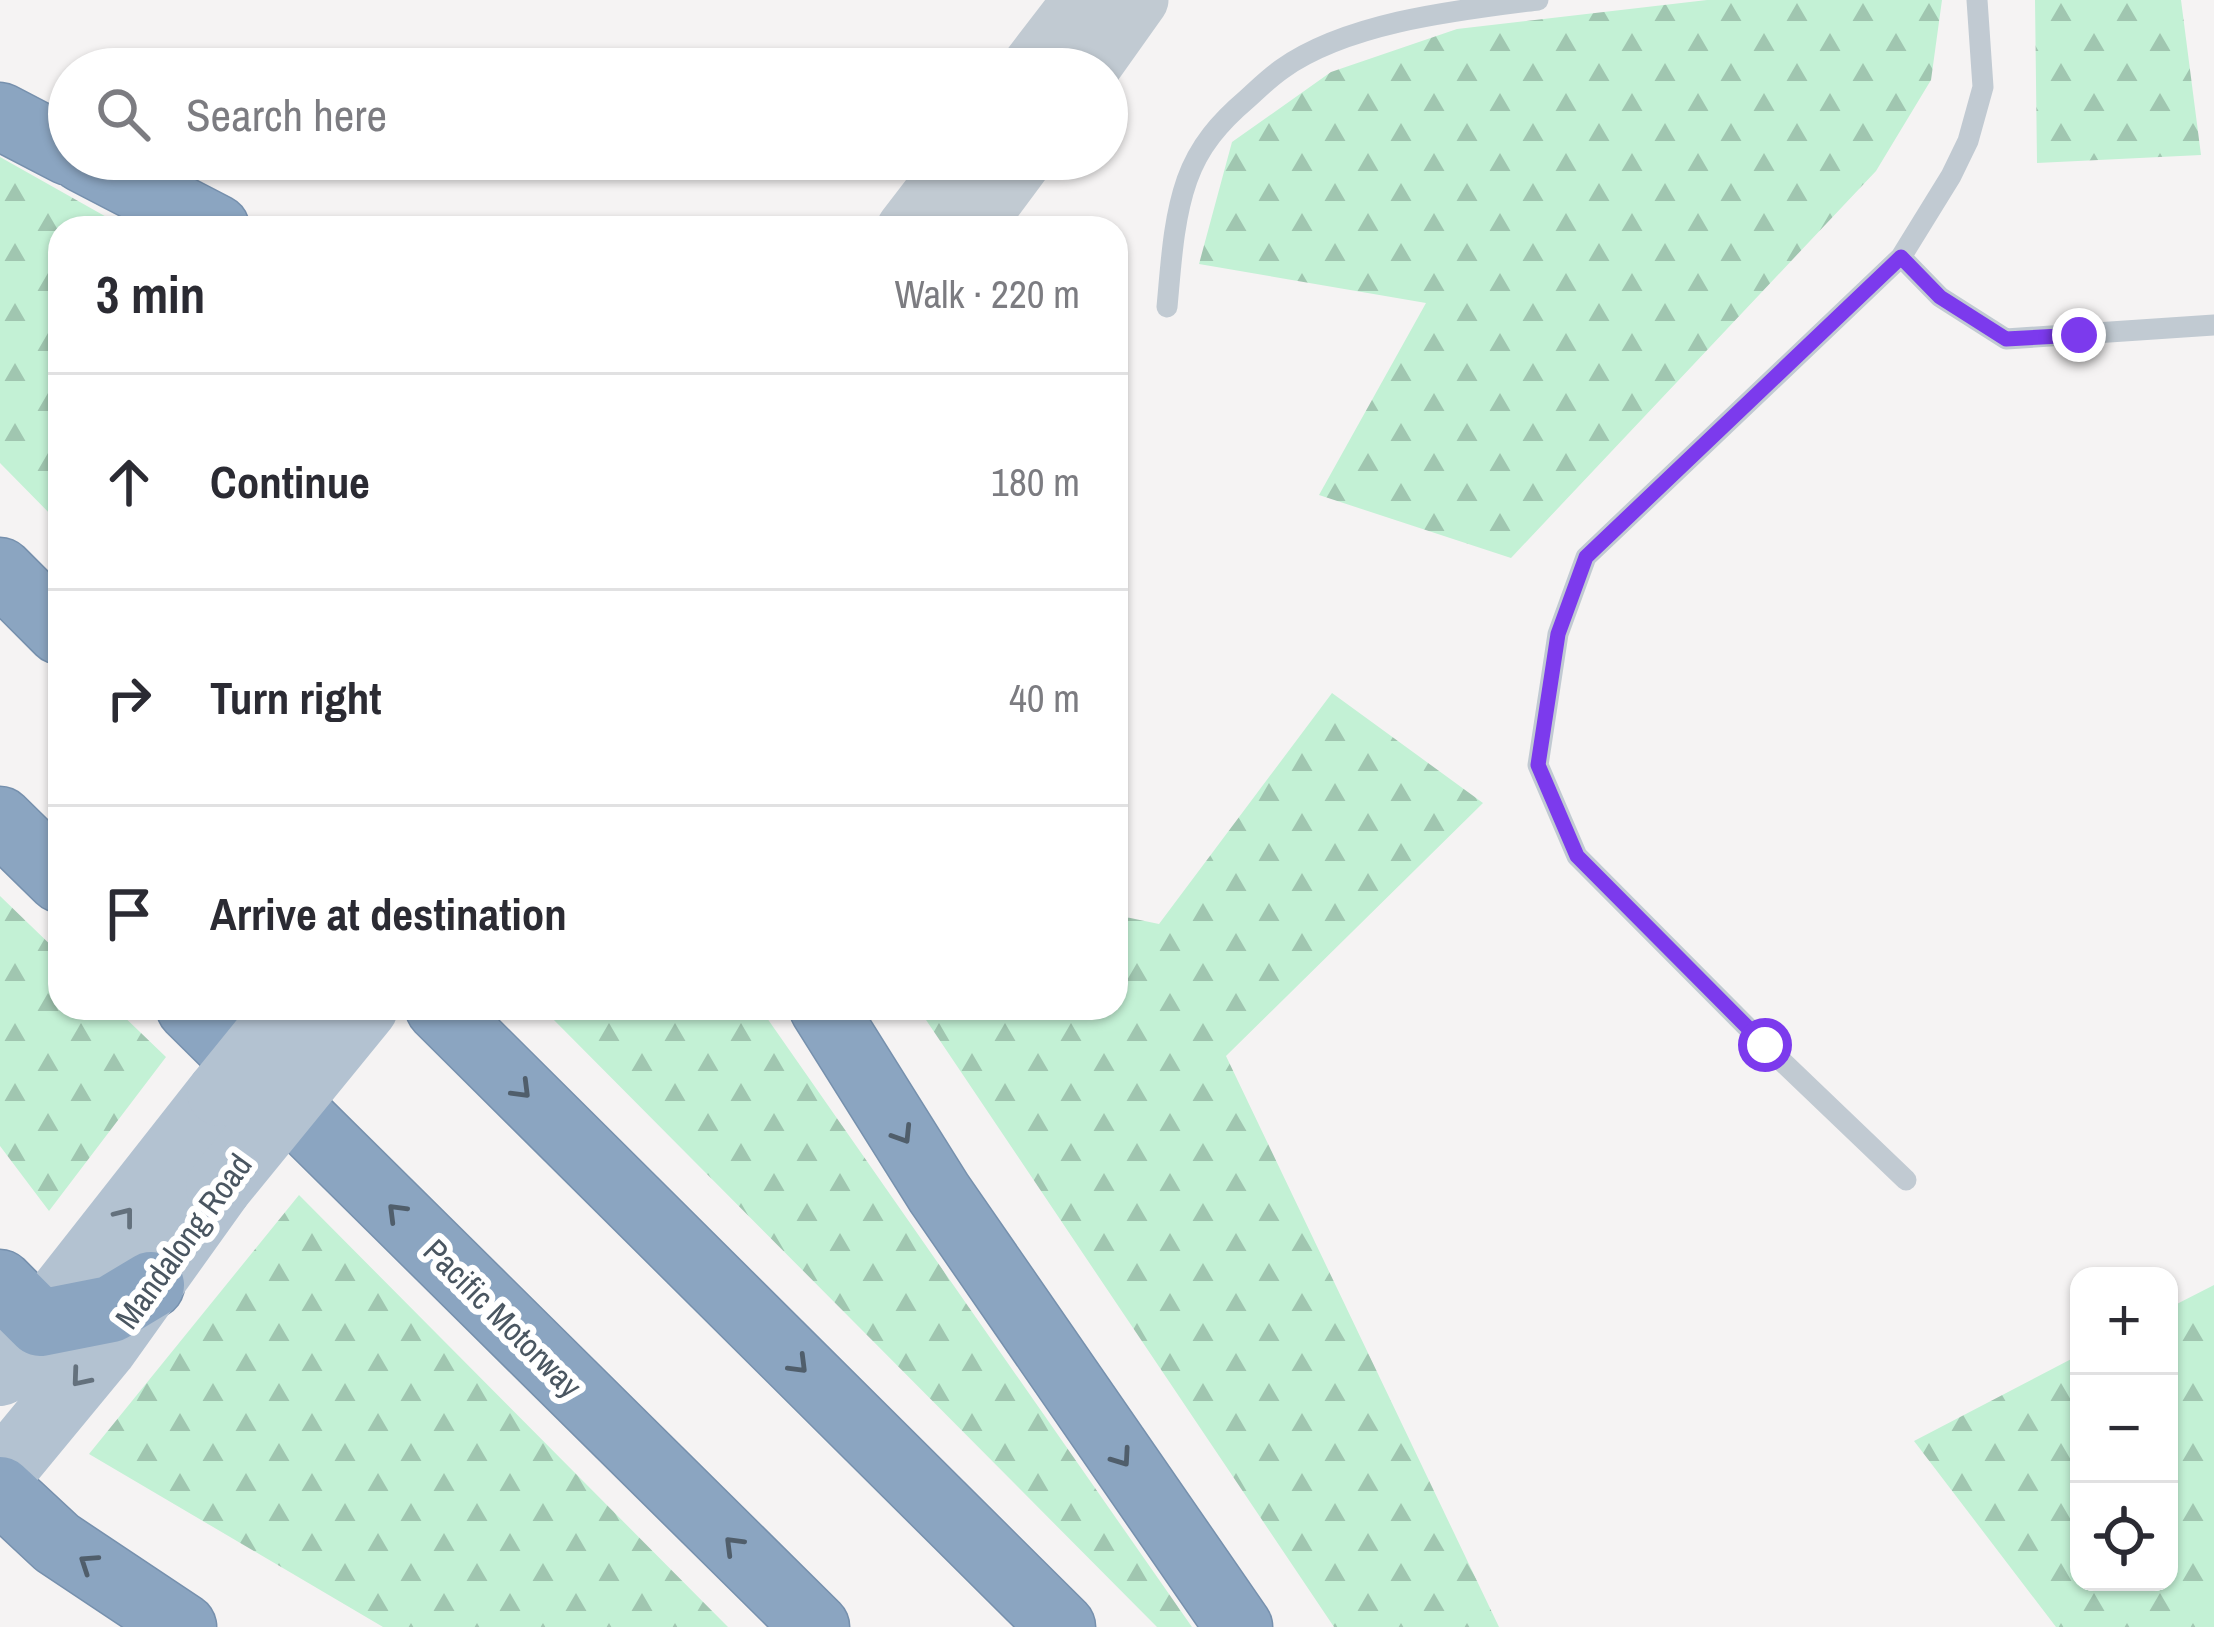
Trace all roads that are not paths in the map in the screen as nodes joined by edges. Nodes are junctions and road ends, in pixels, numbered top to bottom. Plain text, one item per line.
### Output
1 (1081, 0) edge
2 (1140, 0) edge
3 (1538, 0) edge
4 (1977, 0) edge
5 (1044, 48) edge
6 (1106, 48) edge
7 (0, 116) edge
8 (48, 141) edge
9 (123, 180) edge
10 (942, 180) edge
11 (1009, 180) edge
12 (194, 216) edge
13 (914, 216) edge
14 (983, 216) edge
15 (1901, 257) junction
16 (1167, 307) dead end
17 (2214, 325) edge
18 (0, 572) edge
19 (48, 619) edge
20 (0, 820) edge
21 (48, 867) edge
22 (202, 1020) edge
23 (282, 1020) edge
24 (352, 1020) edge
25 (451, 1020) edge
26 (833, 1020) edge
27 (196, 1169) junction
28 (1906, 1180) dead end
29 (151, 1285) junction
30 (20, 1303) edge
31 (0, 1373) edge
32 (0, 1474) edge
33 (0, 1490) edge
34 (173, 1627) edge
35 (183, 1627) edge
36 (816, 1627) edge
37 (1062, 1627) edge
38 (1239, 1627) edge

1 - 5 street
2 - 6 street
3 - 16 lane
4 - 15 lane
7 - 8 highway
9 - 12 highway
10 - 13 street
11 - 14 street
15 - 17 lane
15 - 28 lane
18 - 19 highway
20 - 21 highway
36 -> 22 highway, Pacific Motorway
23 - 27 main road, Mandalong Road, bridge
24 - 27 main road, Mandalong Road, bridge
25 -> 37 highway
26 -> 38 highway
27 - 29 main road, Mandalong Road
30 -> 27 main road, Mandalong Road
29 - 30 highway
29 -> 32 main road, Mandalong Road
30 - 31 main road, Mandalong Road
35 -> 33 highway
34 - 35 highway

